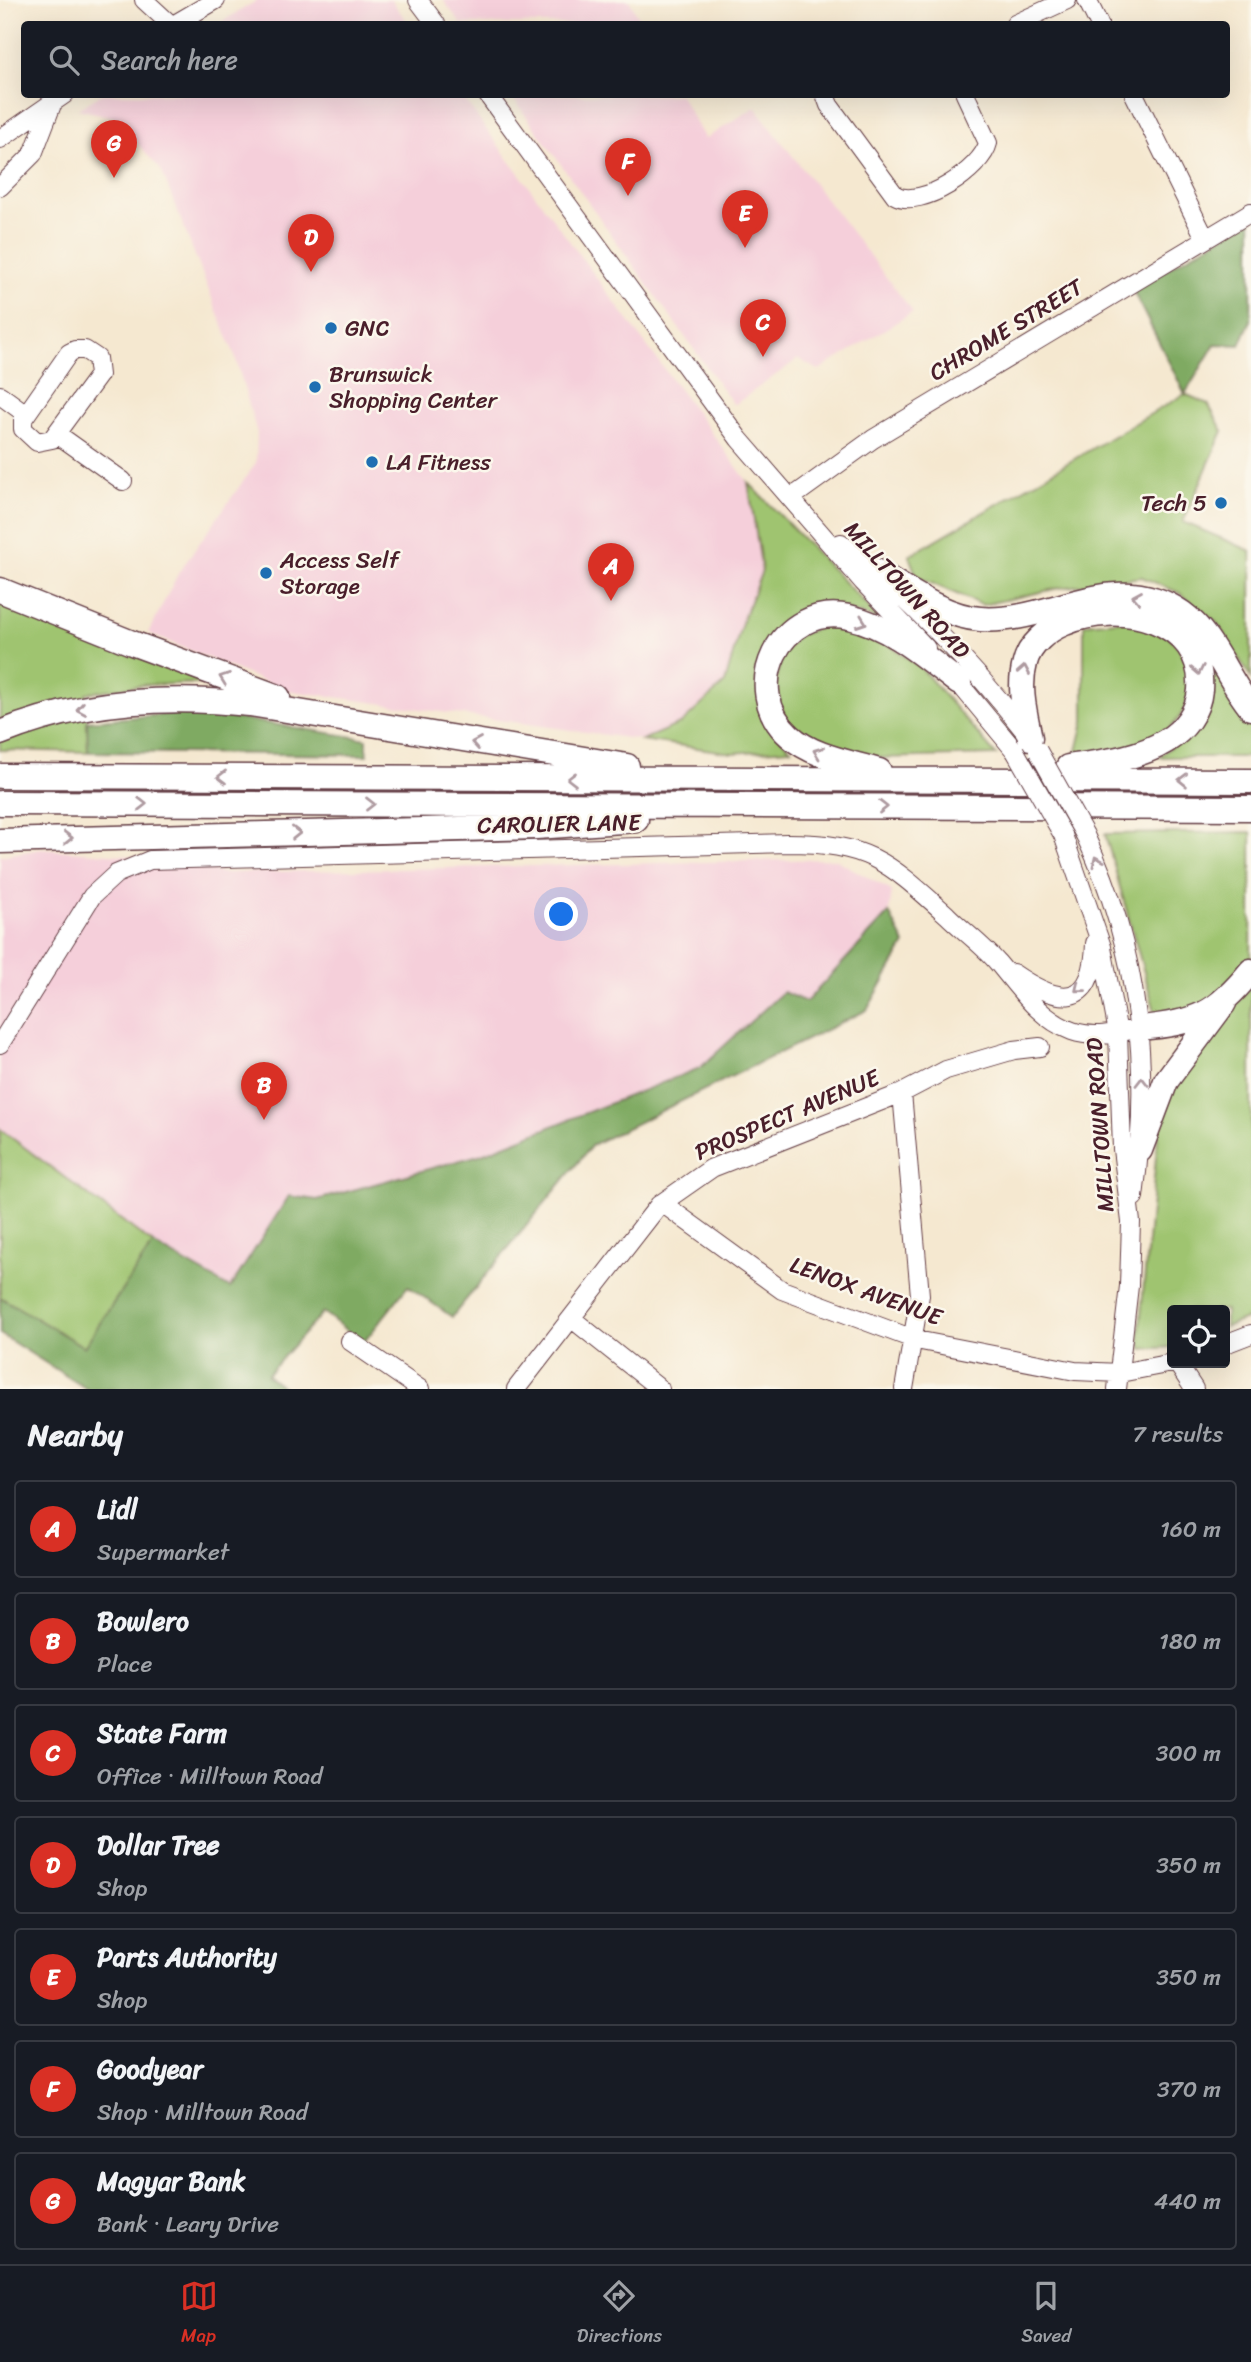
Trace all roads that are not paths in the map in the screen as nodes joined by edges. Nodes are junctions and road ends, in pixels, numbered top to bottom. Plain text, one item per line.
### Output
1 (144, 0) edge
2 (216, 0) edge
3 (418, 0) edge
4 (1067, 0) edge
5 (1087, 0) edge
6 (167, 21) edge
7 (180, 21) edge
8 (434, 21) edge
9 (1022, 21) edge
10 (1098, 21) edge
11 (59, 98) edge
12 (490, 98) edge
13 (826, 98) edge
14 (967, 98) edge
15 (1136, 98) edge
16 (0, 139) edge
17 (0, 187) edge
18 (1251, 212) edge
19 (1205, 238) junction
20 (0, 395) edge
21 (26, 414) junction
22 (57, 434) junction
23 (123, 481) dead end
24 (791, 498) junction
25 (811, 519) junction
26 (874, 570) junction
27 (0, 590) edge
28 (959, 682) junction
29 (1251, 708) edge
30 (359, 722) junction
31 (0, 733) edge
32 (1028, 747) junction
33 (0, 776) edge
34 (1006, 778) junction
35 (907, 779) junction
36 (738, 780) junction
37 (1251, 780) edge
38 (0, 803) edge
39 (815, 806) junction
40 (1251, 808) edge
41 (0, 841) edge
42 (1096, 926) junction
43 (995, 960) junction
44 (1251, 971) edge
45 (1224, 1003) junction
46 (1129, 1031) junction
47 (0, 1044) edge
48 (1040, 1047) dead end
49 (902, 1093) junction
50 (1140, 1150) junction
51 (662, 1203) junction
52 (1131, 1222) junction
53 (571, 1318) junction
54 (1251, 1334) edge
55 (912, 1339) junction
56 (350, 1341) dead end
57 (1230, 1342) edge
58 (1167, 1366) edge
59 (1179, 1368) edge
60 (1118, 1381) edge
61 (420, 1389) edge
62 (516, 1389) edge
63 (660, 1389) edge
64 (904, 1389) edge
65 (1194, 1389) edge

1 - 6 street
2 - 7 street
3 - 8 street
4 - 9 street
5 - 10 street
11 - 16 street
11 - 17 street
12 - 24 street, MILLTOWN ROAD
13 - 14 street
15 - 19 street
18 - 19 street, CHROME STREET
19 - 24 street, CHROME STREET
20 - 21 street
21 - 22 street
21 - 22 street
22 - 23 street
24 - 25 street, MILLTOWN ROAD
25 - 26 street, MILLTOWN ROAD
25 - 28 street, MILLTOWN ROAD
29 -> 26 highway
26 - 32 street, MILLTOWN ROAD
30 -> 27 highway
28 - 32 street, MILLTOWN ROAD
35 -> 28 highway
30 -> 31 highway
36 -> 30 highway
32 -> 34 highway
32 - 42 street, MILLTOWN ROAD, bridge
46 -> 32 street, MILLTOWN ROAD, bridge
36 -> 33 highway
34 - 35 highway
37 -> 34 highway
35 - 36 highway
38 -> 39 highway
39 -> 40 highway
41 -> 39 highway
42 -> 43 street
42 - 46 street, MILLTOWN ROAD
43 - 46 street, CAROLIER LANE
43 - 47 street, CAROLIER LANE
44 - 45 highway
45 - 46 highway
45 - 50 highway
50 -> 46 street, MILLTOWN ROAD
46 - 52 street, MILLTOWN ROAD
48 - 49 street, PROSPECT AVENUE
49 - 51 street, PROSPECT AVENUE
49 - 55 street
50 - 52 street, MILLTOWN ROAD
51 - 53 street, PROSPECT AVENUE
51 - 55 street, LENOX AVENUE
52 - 60 street
53 - 62 street, PROSPECT AVENUE
53 - 63 street
54 - 57 street
55 - 60 street, LENOX AVENUE
55 - 64 street
56 - 61 street
58 - 60 street, LENOX AVENUE
59 - 65 street

